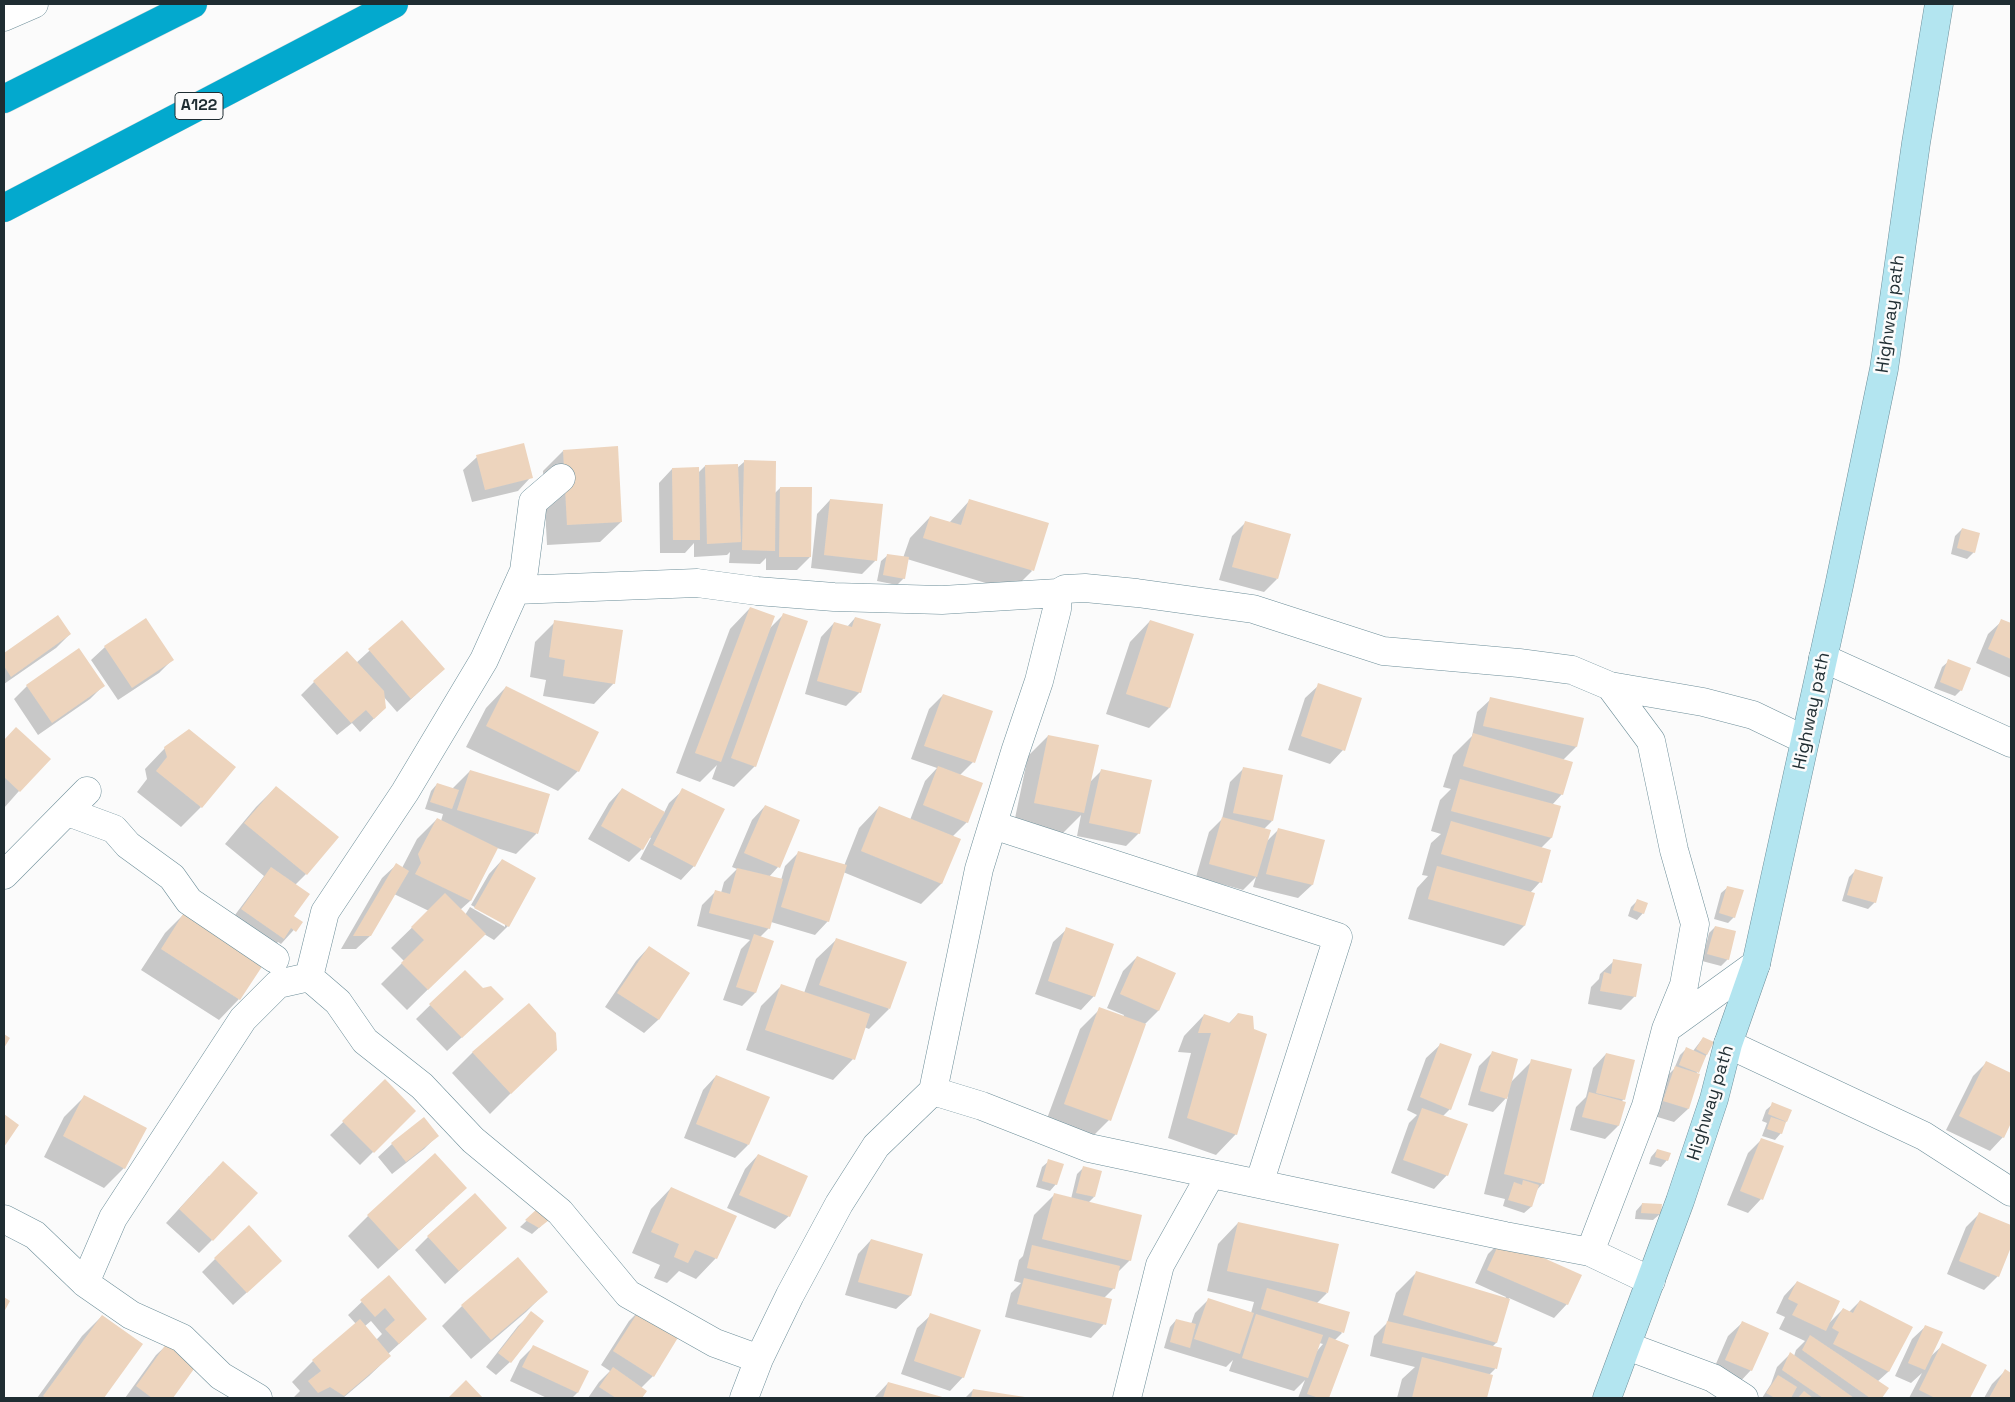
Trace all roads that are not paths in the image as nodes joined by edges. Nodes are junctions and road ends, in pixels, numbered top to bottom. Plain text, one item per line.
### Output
1 (34, 4) edge
2 (193, 4) edge
3 (394, 4) edge
4 (1939, 4) edge
5 (4, 18) edge
6 (4, 99) edge
7 (4, 208) edge
8 (561, 478) dead end
9 (516, 590) junction
10 (1058, 593) junction
11 (1823, 658) junction
12 (1610, 686) junction
13 (1805, 740) junction
14 (2011, 743) edge
15 (87, 791) dead end
16 (68, 812) junction
17 (993, 824) junction
18 (4, 875) edge
19 (275, 958) dead end
20 (1756, 964) junction
21 (309, 976) junction
22 (1666, 1029) junction
23 (1728, 1044) junction
24 (933, 1091) junction
25 (1211, 1174) junction
26 (1259, 1184) junction
27 (2011, 1192) edge
28 (4, 1219) edge
29 (1590, 1252) junction
30 (1651, 1280) junction
31 (85, 1283) junction
32 (1627, 1346) junction
33 (759, 1359) junction
34 (258, 1398) edge
35 (744, 1398) edge
36 (1127, 1398) edge
37 (1607, 1398) edge
38 (1744, 1398) edge

1 - 5 street
2 - 6 highway
3 - 7 highway, A122
4 - 11 street, Highway path
8 - 9 street
9 - 10 street
9 - 21 street
10 - 12 street
10 - 17 street
11 - 13 street, Highway path
11 - 14 street
12 - 13 street
12 - 22 street
13 - 20 street, Highway path
15 - 16 street
16 - 18 street
16 - 19 street
17 - 24 street
17 - 26 street
20 - 22 street
20 - 23 street, Highway path
21 - 31 street
21 - 33 street
22 - 29 street
23 - 27 street
23 - 30 street, Highway path
24 - 25 street
24 - 33 street
25 - 26 street
25 - 36 street
26 - 29 street
28 - 31 street
29 - 30 street
30 - 32 street, Highway path
31 - 34 street
32 - 37 street, Highway path
32 - 38 street
33 - 35 street

